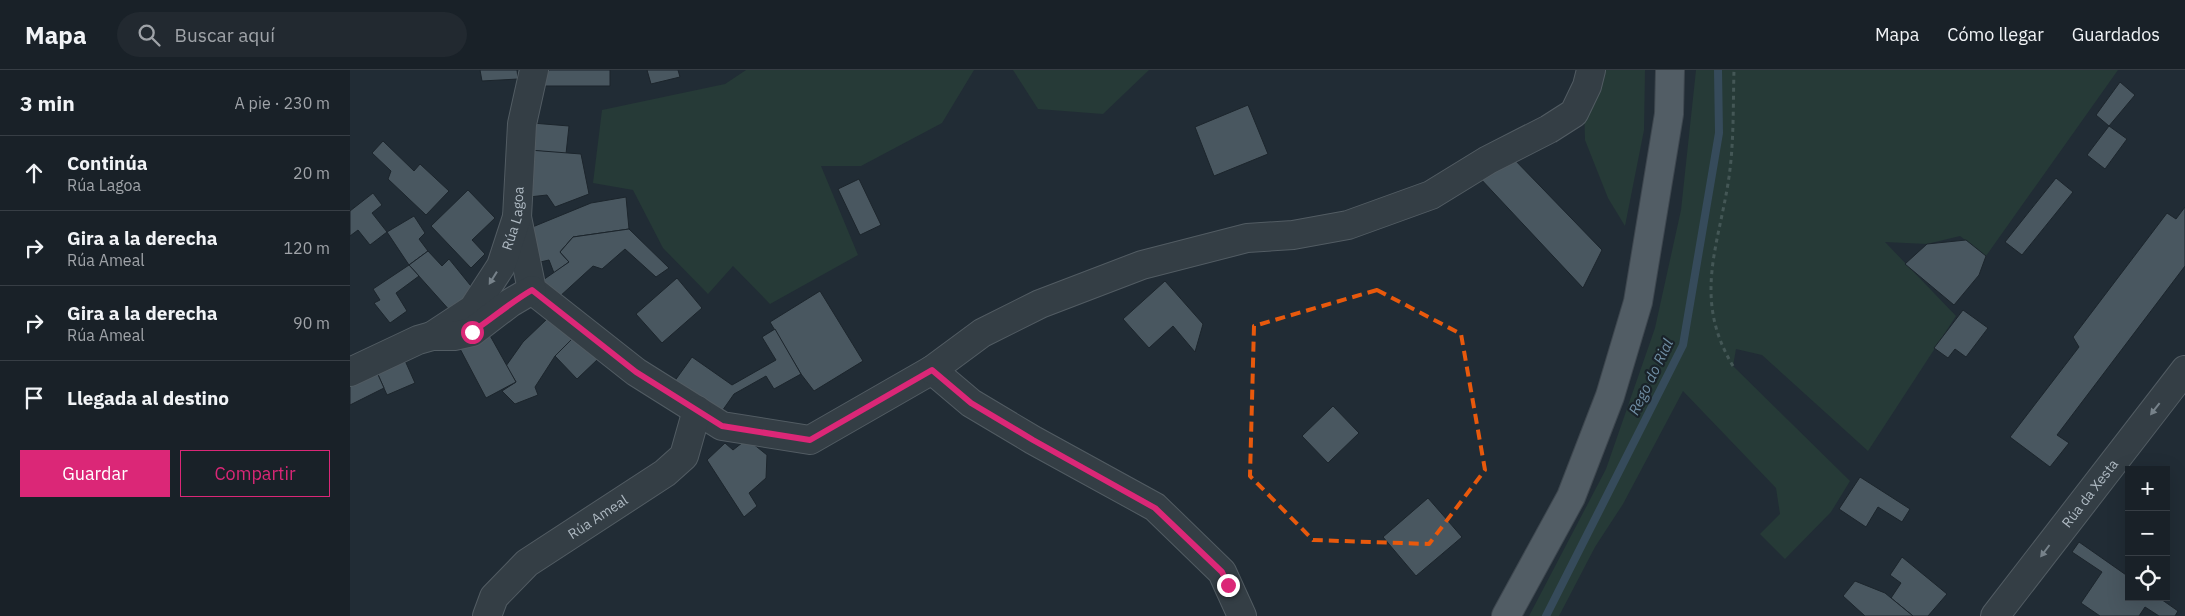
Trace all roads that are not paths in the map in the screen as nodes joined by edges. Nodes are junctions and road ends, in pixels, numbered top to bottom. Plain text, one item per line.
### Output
1 (534, 70) edge
2 (1591, 70) edge
3 (1670, 70) edge
4 (517, 216) junction
5 (532, 290) junction
6 (432, 336) junction
7 (932, 370) junction
8 (2185, 370) edge
9 (350, 372) edge
10 (697, 410) junction
11 (487, 616) edge
12 (1242, 616) edge
13 (1506, 616) edge
14 (1995, 616) edge

1 - 4 street, Rúa Lagoa
2 - 7 street
3 - 13 main road
4 - 5 street
4 -> 6 street, Rúa Lagoa
5 - 6 street, Rúa Lagoa
5 - 10 street
6 - 9 street, Rúa Lagoa
7 - 10 street
7 - 12 street
8 -> 14 street, Rúa da Xesta
10 - 11 street, Rúa Ameal

